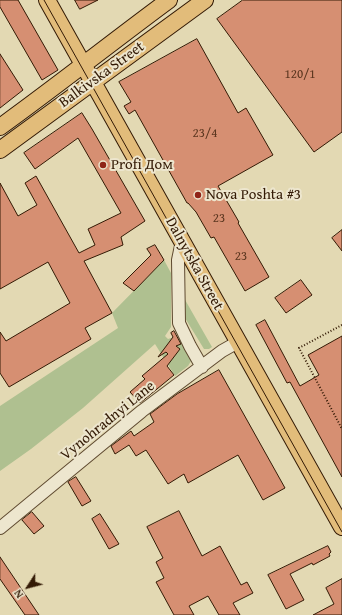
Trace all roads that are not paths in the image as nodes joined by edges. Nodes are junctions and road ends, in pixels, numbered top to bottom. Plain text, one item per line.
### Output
1 (46, 0) edge
2 (169, 0) edge
3 (204, 0) edge
4 (83, 65) junction
5 (92, 82) junction
6 (0, 128) edge
7 (0, 150) edge
8 (182, 241) junction
9 (238, 342) junction
10 (202, 367) junction
11 (342, 527) edge
12 (0, 528) edge

1 - 4 main road, Dalnytska Street
2 - 4 main road, Balkivska Street
3 - 5 main road, Balkivska Street
4 - 5 main road, Dalnytska Street
4 - 6 main road, Balkivska Street
5 - 7 main road, Balkivska Street
5 - 8 main road, Dalnytska Street
8 - 9 main road, Dalnytska Street
8 - 10 street
9 - 10 street, Vynohradnyi Lane
9 - 11 main road, Dalnytska Street
10 - 12 street, Vynohradnyi Lane

